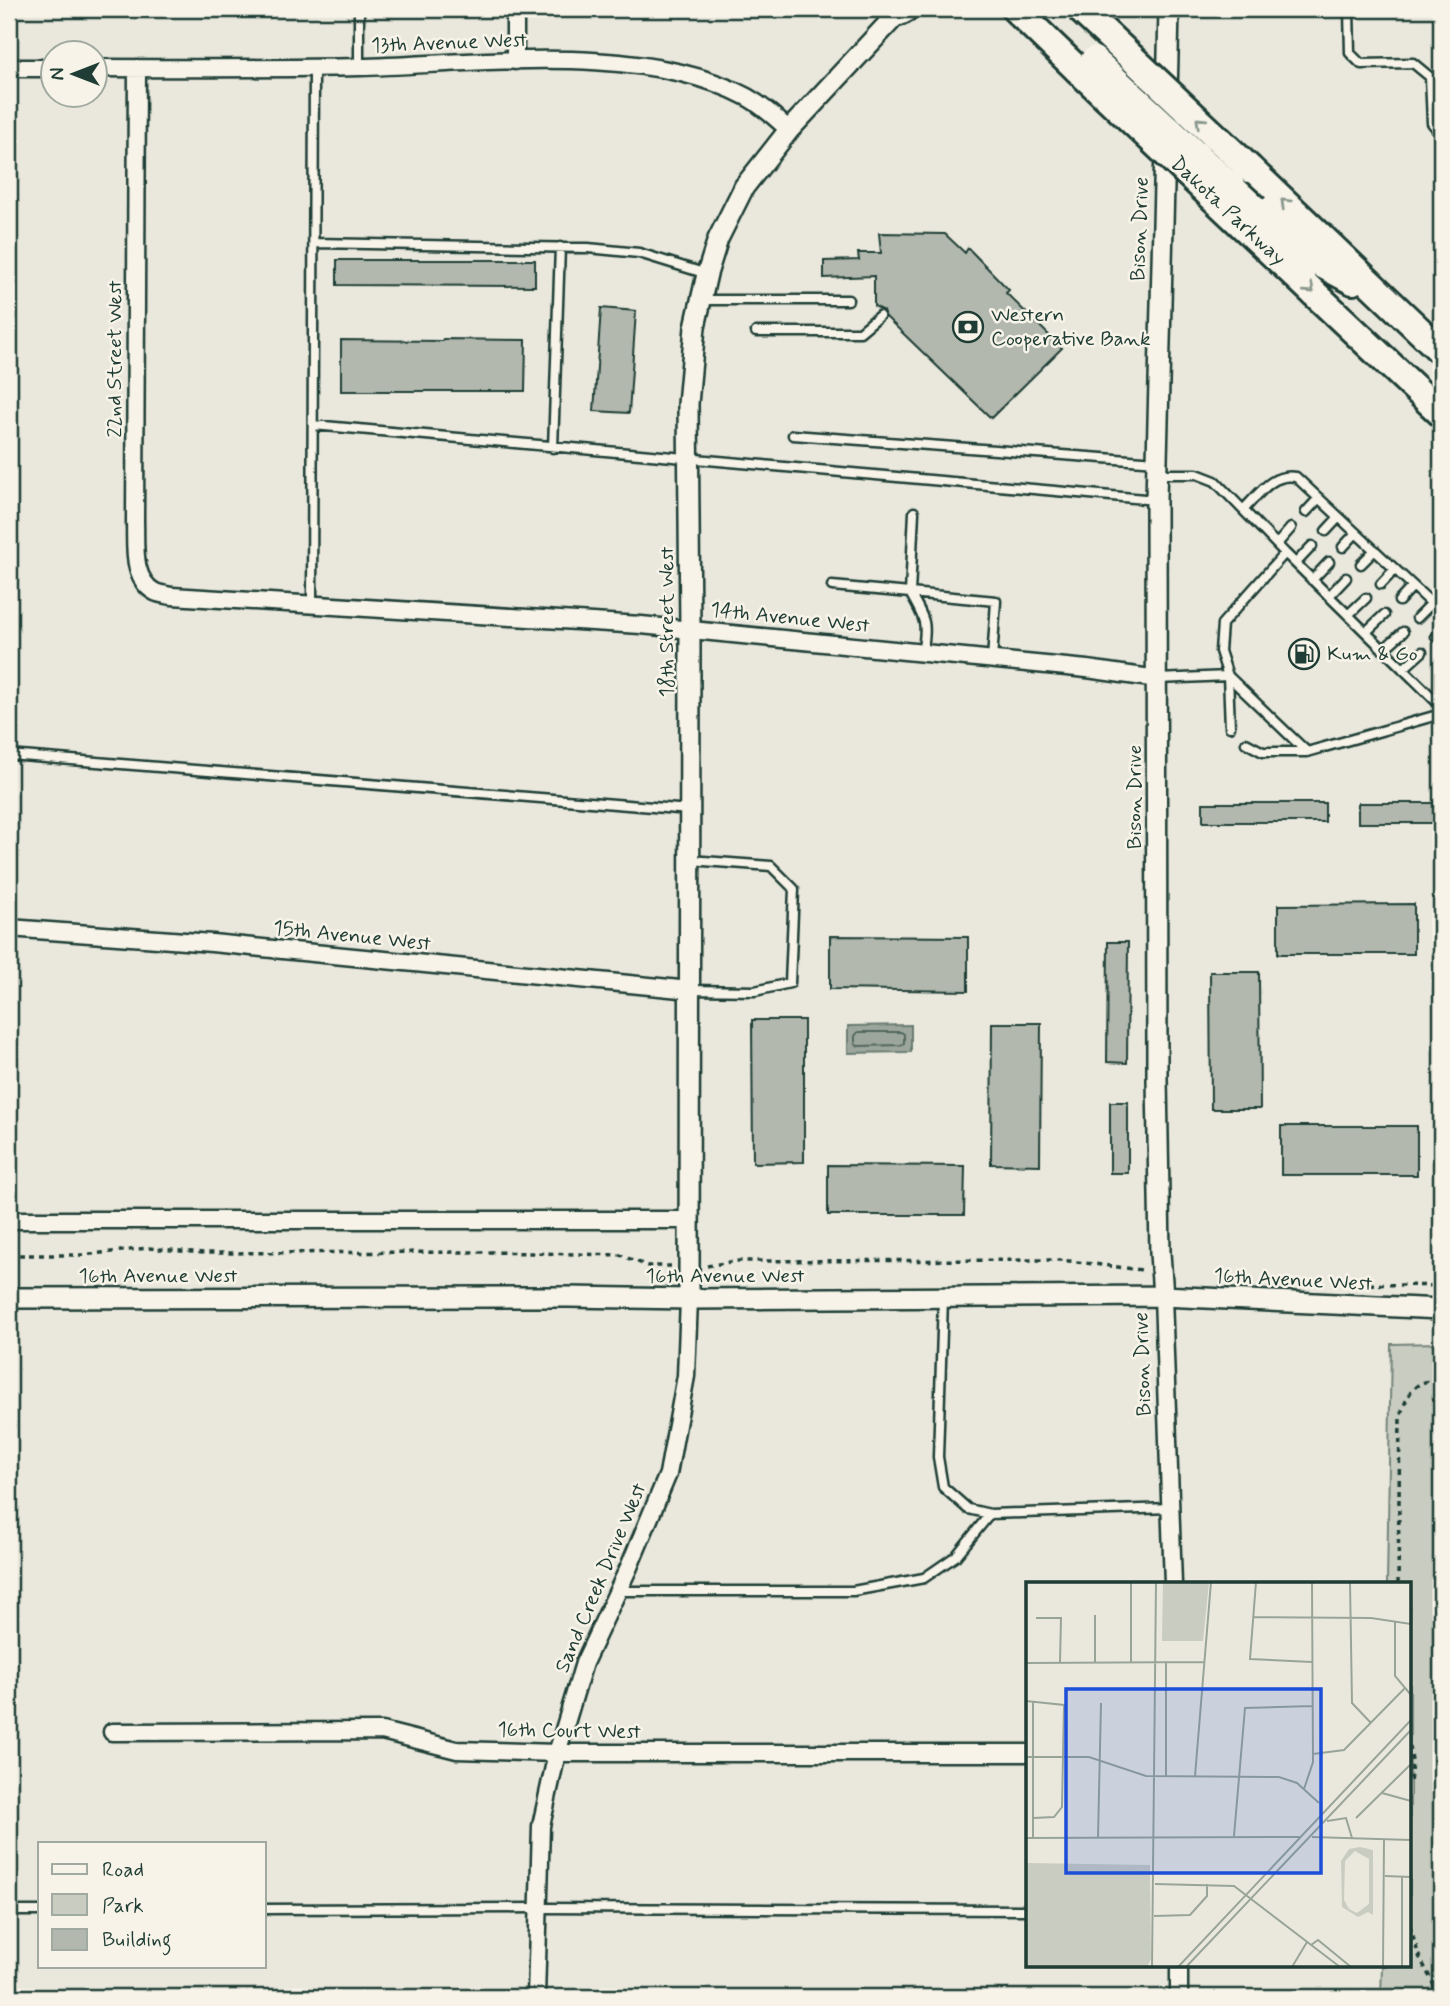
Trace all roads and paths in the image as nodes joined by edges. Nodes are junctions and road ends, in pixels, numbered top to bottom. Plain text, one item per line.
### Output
1 (359, 9) edge
2 (516, 9) edge
3 (1021, 9) edge
4 (1080, 9) edge
5 (1169, 9) edge
6 (1349, 9) edge
7 (901, 10) edge
8 (515, 61) junction
9 (1086, 65) junction
10 (314, 67) junction
11 (359, 67) junction
12 (9, 68) edge
13 (38, 68) edge
14 (108, 68) edge
15 (137, 68) junction
16 (1166, 126) junction
17 (789, 130) junction
18 (1441, 134) edge
19 (1249, 217) junction
20 (314, 243) junction
21 (560, 247) junction
22 (707, 274) junction
23 (1385, 299) junction
24 (701, 300) junction
25 (848, 300) dead end
26 (879, 316) dead end
27 (756, 332) dead end
28 (1441, 351) edge
29 (1441, 413) edge
30 (313, 425) junction
31 (793, 435) dead end
32 (553, 448) junction
33 (689, 461) junction
34 (1157, 468) junction
35 (1319, 498) junction
36 (1156, 500) junction
37 (1244, 509) junction
38 (914, 512) dead end
39 (1306, 512) dead end
40 (1339, 517) junction
41 (1291, 528) dead end
42 (1326, 531) dead end
43 (1356, 533) junction
44 (1277, 544) junction
45 (1312, 546) dead end
46 (1343, 547) dead end
47 (1375, 550) junction
48 (1285, 553) junction
49 (1329, 562) dead end
50 (1296, 564) junction
51 (1360, 564) dead end
52 (1395, 569) junction
53 (1346, 578) dead end
54 (1312, 580) junction
55 (1381, 583) dead end
56 (832, 586) dead end
57 (1413, 586) junction
58 (910, 593) junction
59 (1329, 596) junction
60 (1366, 597) dead end
61 (207, 598) joint
62 (1399, 601) dead end
63 (1432, 603) junction
64 (312, 604) junction
65 (1441, 612) edge
66 (1348, 615) junction
67 (1384, 615) dead end
68 (1417, 618) dead end
69 (690, 629) junction
70 (1366, 632) junction
71 (1403, 632) dead end
72 (1383, 650) junction
73 (1422, 652) dead end
74 (922, 653) junction
75 (992, 660) junction
76 (1403, 669) junction
77 (1228, 676) junction
78 (1158, 679) junction
79 (1441, 706) edge
80 (1441, 714) edge
81 (1230, 727) dead end
82 (1245, 743) dead end
83 (1307, 752) junction
84 (9, 755) edge
85 (690, 810) junction
86 (690, 860) junction
87 (9, 928) edge
88 (690, 990) junction
89 (9, 1220) edge
90 (690, 1220) junction
91 (9, 1255) edge
92 (690, 1266) junction
93 (1161, 1273) junction
94 (1346, 1283) dead end
95 (1441, 1286) edge
96 (1163, 1297) junction
97 (9, 1298) edge
98 (943, 1298) junction
99 (689, 1299) junction
100 (1441, 1309) edge
101 (1441, 1380) edge
102 (1171, 1508) junction
103 (989, 1514) junction
104 (1173, 1582) edge
105 (1398, 1582) edge
106 (618, 1591) junction
107 (112, 1732) dead end
108 (557, 1753) junction
109 (1026, 1753) edge
110 (537, 1908) junction
111 (266, 1909) edge
112 (1026, 1910) edge
113 (9, 1911) edge
114 (38, 1911) edge
115 (1412, 1933) edge
116 (1179, 1968) edge
117 (536, 1997) edge
118 (1179, 1997) edge
119 (1440, 1997) edge

1 - 11 lane
2 - 8 street
3 - 9 highway, Dakota Parkway
23 -> 4 highway, Dakota Parkway, bridge
5 - 16 street, Bison Drive
6 - 18 lane
7 - 17 street, 18th Street West
8 - 11 street, 13th Avenue West
8 - 17 street, 13th Avenue West
9 - 16 highway, bridge
9 - 19 highway, Dakota Parkway, bridge
10 - 11 street, 13th Avenue West
10 - 15 street, 13th Avenue West
10 - 20 lane
12 - 13 street
14 - 15 street, 13th Avenue West
15 - 61 street, 22nd Street West
16 - 19 highway, bridge
16 - 34 street, Bison Drive
17 - 22 street, 18th Street West
19 - 23 highway
19 -> 29 highway, Dakota Parkway
20 - 21 lane
20 - 30 lane
21 - 22 lane
21 - 32 lane
22 - 24 street, 18th Street West
23 - 28 highway, Dakota Parkway
24 - 25 lane
24 - 33 street, 18th Street West
26 - 27 lane
30 - 32 lane
30 - 64 lane
31 - 34 lane
32 - 33 lane
33 - 36 lane
33 - 69 street, 18th Street West
34 - 36 street, Bison Drive
34 - 37 lane
35 - 37 lane
35 - 39 lane
35 - 40 lane
36 - 78 street, Bison Drive
37 - 44 lane
38 - 58 lane
40 - 42 lane
40 - 43 lane
41 - 44 lane
43 - 46 lane
43 - 47 lane
44 - 48 lane
45 - 50 lane
47 - 51 lane
47 - 52 lane
48 - 50 lane
48 - 77 lane
49 - 54 lane
50 - 54 lane
52 - 55 lane
52 - 57 lane
53 - 59 lane
54 - 59 lane
56 - 58 lane
57 - 62 lane
57 - 63 lane
58 - 74 lane
58 - 75 lane
59 - 66 lane
60 - 66 lane
61 - 64 street, 14th Avenue West
63 - 65 lane
63 - 68 lane
64 - 69 street, 14th Avenue West
66 - 70 lane
67 - 70 lane
69 - 74 street, 14th Avenue West
69 - 85 street, 18th Street West
70 - 72 lane
71 - 72 lane
72 - 76 lane
73 - 76 lane
74 - 75 street, 14th Avenue West
75 - 78 street, 14th Avenue West
76 - 79 lane
77 - 78 lane
77 - 81 lane
77 - 83 lane
78 - 93 street, Bison Drive
80 - 83 lane
82 - 83 lane
84 - 85 lane
85 - 86 street, 18th Street West
86 - 88 street, 18th Street West
86 - 88 lane
87 - 88 street, 15th Avenue West
88 - 90 street, 18th Street West
89 - 90 street
90 - 92 street, 18th Street West
91 - 92 path
92 - 93 path
92 - 99 street, 18th Street West
93 - 96 street, Bison Drive
94 - 95 path
96 - 98 street, 16th Avenue West
96 - 100 street, 16th Avenue West
96 - 102 street, Bison Drive
97 - 99 street, 16th Avenue West
98 - 99 street, 16th Avenue West
98 - 103 lane
99 - 106 street, Sand Creek Drive West
101 - 105 path
102 - 103 lane
102 - 104 street, Bison Drive
103 - 106 lane
106 - 108 street, Sand Creek Drive West
107 - 108 street, 16th Court West
108 - 109 street, 16th Court West
108 - 110 street, Sand Creek Drive West
110 - 111 lane
110 - 112 lane
110 - 117 street, Sand Creek Drive West
113 - 114 lane
115 - 119 path
116 - 118 street

